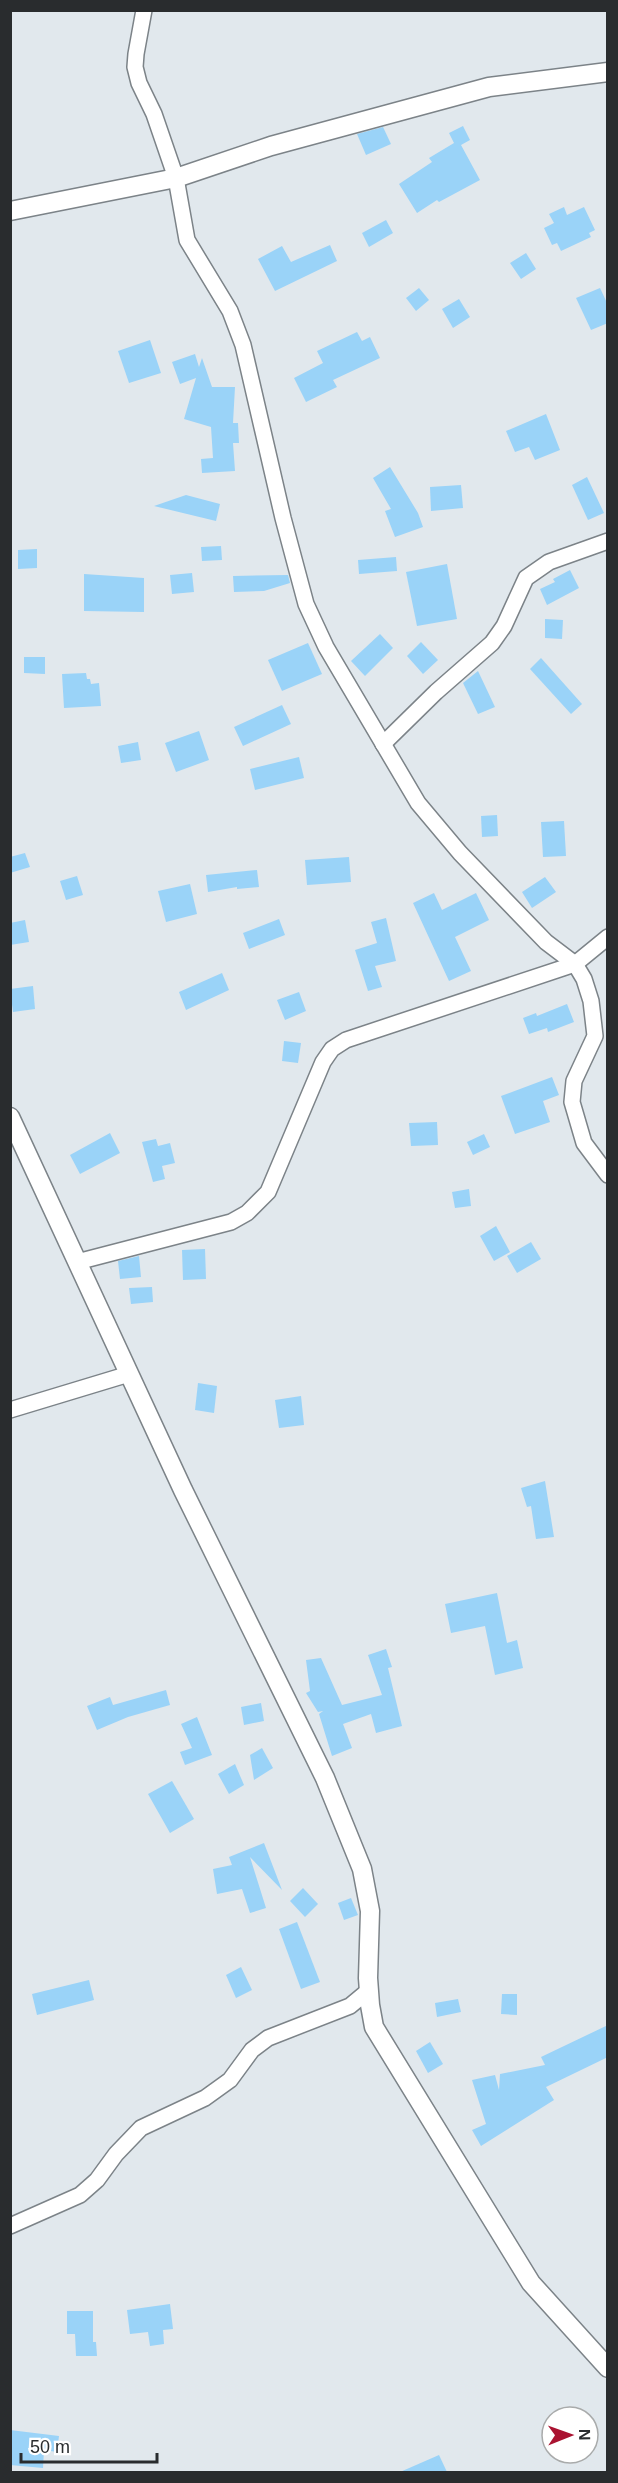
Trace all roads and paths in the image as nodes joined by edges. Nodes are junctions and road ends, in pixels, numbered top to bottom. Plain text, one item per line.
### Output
1 (144, 10) edge
2 (608, 72) edge
3 (176, 178) junction
4 (10, 211) edge
5 (608, 542) edge
6 (383, 744) junction
7 (608, 937) edge
8 (575, 964) junction
9 (10, 1116) edge
10 (608, 1175) edge
11 (77, 1262) junction
12 (129, 1374) junction
13 (10, 1410) edge
14 (368, 1991) junction
15 (10, 2226) edge
16 (608, 2368) edge

1 - 3 street
2 - 3 street
3 - 4 street
3 - 6 street
5 - 6 street
6 - 8 street
7 - 8 street
8 - 10 street
8 - 11 street
9 - 11 street
11 - 12 street
12 - 13 street
12 - 14 street
14 - 15 street
14 - 16 street

